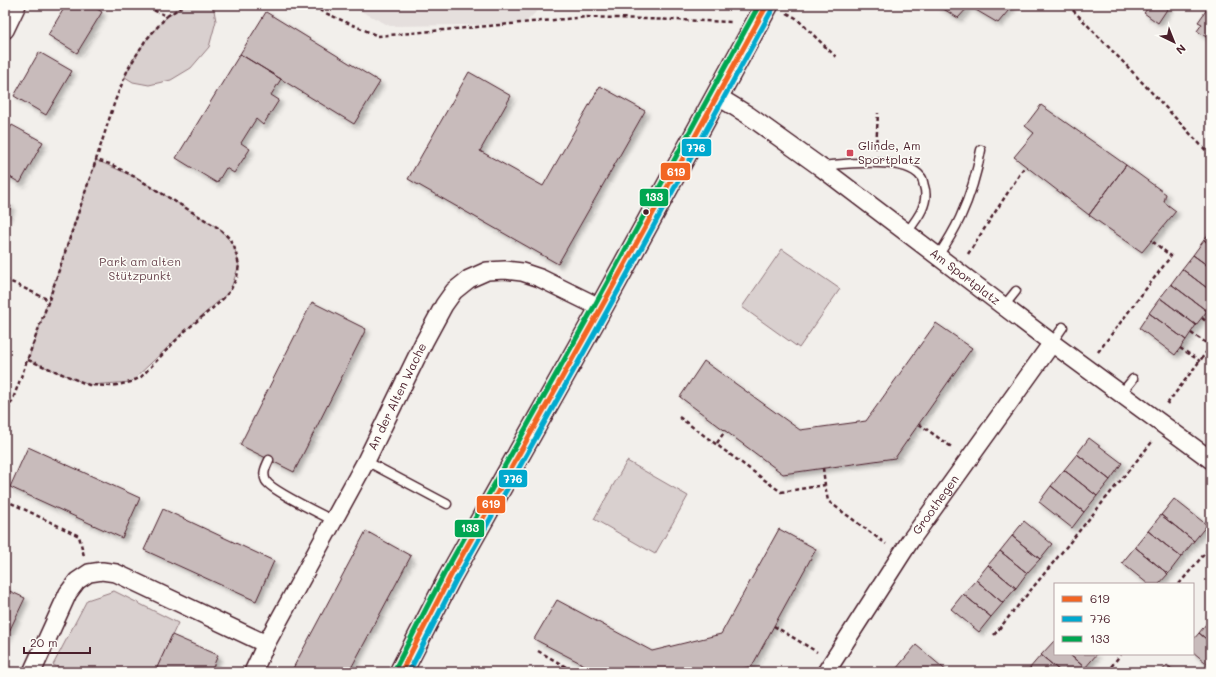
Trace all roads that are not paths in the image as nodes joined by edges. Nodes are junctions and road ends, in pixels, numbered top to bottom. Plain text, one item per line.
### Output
1 (17, 5) edge
2 (770, 13) edge
3 (5, 30) edge
4 (717, 96) junction
5 (981, 150) dead end
6 (819, 166) junction
7 (907, 232) junction
8 (938, 256) junction
9 (1016, 291) dead end
10 (1004, 306) junction
11 (601, 308) junction
12 (1062, 327) dead end
13 (1052, 343) junction
14 (1134, 379) dead end
15 (1121, 394) junction
16 (269, 460) dead end
17 (1211, 460) edge
18 (366, 461) junction
19 (447, 504) dead end
20 (334, 521) junction
21 (266, 644) junction
22 (829, 667) edge
23 (32, 672) edge
24 (253, 672) edge
25 (401, 672) edge

1 - 3 street
2 - 4 main road
4 - 6 street, Am Sportplatz
4 - 11 main road
5 - 8 lane
6 - 7 street, Am Sportplatz
6 - 7 lane
7 - 8 street, Am Sportplatz
8 - 10 street, Am Sportplatz
9 - 10 lane
10 - 13 street, Am Sportplatz
11 - 18 street, An der Alten Wache
11 - 25 main road
12 - 13 lane
13 - 15 street, Am Sportplatz
13 - 22 street, Groothegen
14 - 15 lane
15 - 17 street, Am Sportplatz
16 - 20 lane
18 - 19 lane
18 - 20 street, An der Alten Wache
20 - 21 street, An der Alten Wache
21 - 23 street
21 - 24 street, An der Alten Wache

